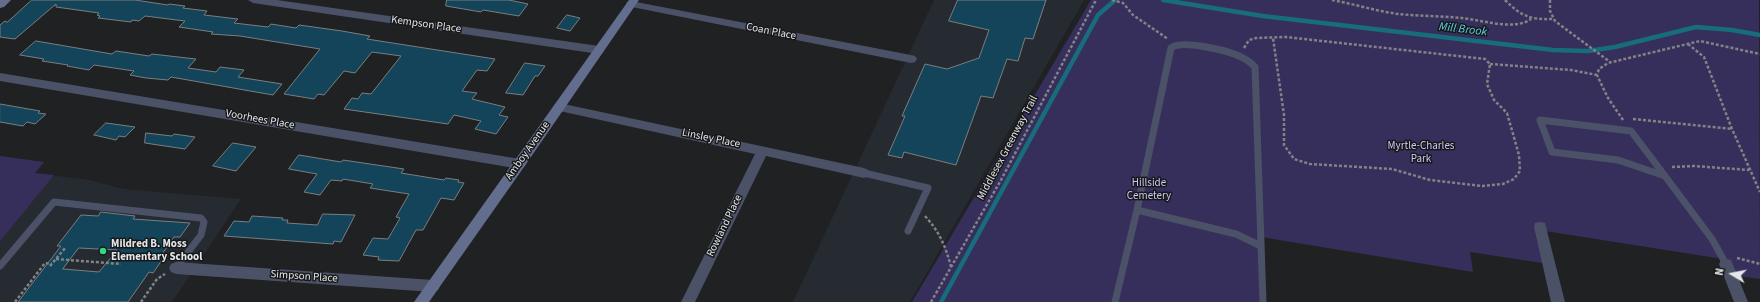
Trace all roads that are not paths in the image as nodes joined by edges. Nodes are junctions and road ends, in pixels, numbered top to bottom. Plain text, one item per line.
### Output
1 (6, 0) edge
2 (253, 0) edge
3 (633, 2) edge
4 (295, 3) edge
5 (0, 5) edge
6 (599, 50) junction
7 (911, 59) dead end
8 (0, 77) edge
9 (559, 107) junction
10 (763, 150) junction
11 (520, 164) junction
12 (864, 173) joint
13 (1665, 176) junction
14 (1137, 210) junction
15 (1540, 227) dead end
16 (908, 231) dead end
17 (1261, 246) junction
18 (1726, 264) joint
19 (0, 266) edge
20 (176, 268) joint
21 (433, 286) junction
22 (421, 302) edge
23 (688, 302) edge
24 (1115, 302) edge
25 (1263, 302) edge
26 (1558, 302) edge
27 (1741, 302) edge

1 - 5 street
2 - 4 street, Kempson Place
3 - 6 street, Amboy Avenue
3 - 7 street, Coan Place
4 - 6 street, Kempson Place
6 - 9 street, Amboy Avenue
8 - 11 street, Voorhees Place
9 - 10 street, Linsley Place
9 - 11 street, Amboy Avenue
10 - 12 street, Linsley Place
10 - 23 street, Rowland Place
11 - 21 street, Amboy Avenue
12 - 16 lane
13 - 13 lane
13 - 18 lane
14 - 17 lane
14 - 17 lane
14 - 24 lane
15 - 26 street
17 - 25 lane
18 - 27 street
19 - 20 lane
20 - 21 street, Simpson Place
21 - 22 street, Amboy Avenue

